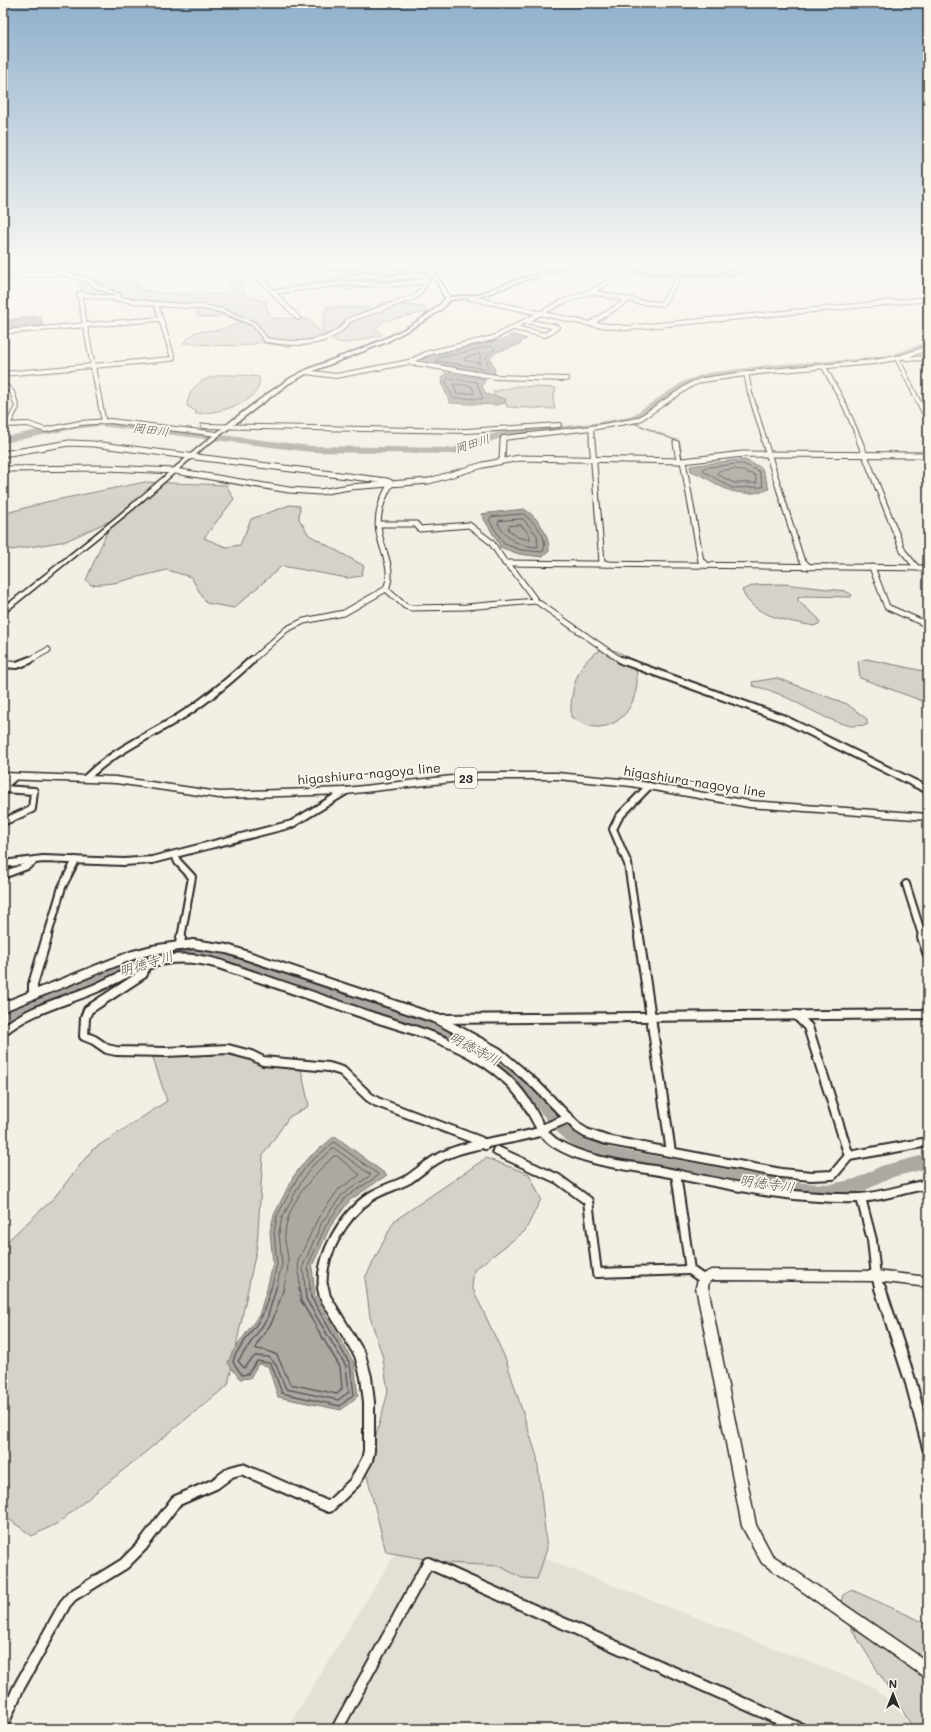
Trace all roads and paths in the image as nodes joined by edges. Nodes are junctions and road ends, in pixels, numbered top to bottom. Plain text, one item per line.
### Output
1 (88, 348) edge
2 (169, 348) edge
3 (370, 348) edge
4 (453, 348) edge
5 (928, 348) edge
6 (899, 358) junction
7 (928, 359) edge
8 (409, 362) junction
9 (92, 366) junction
10 (824, 367) junction
11 (306, 372) junction
12 (746, 373) junction
13 (3, 374) edge
14 (567, 379) dead end
15 (3, 384) edge
16 (102, 421) junction
17 (928, 421) edge
18 (5, 424) edge
19 (559, 425) dead end
20 (204, 426) dead end
21 (227, 427) junction
22 (591, 428) junction
23 (215, 436) junction
24 (676, 443) dead end
25 (3, 454) edge
26 (768, 454) junction
27 (864, 455) junction
28 (928, 455) edge
29 (190, 456) junction
30 (502, 460) junction
31 (594, 460) junction
32 (681, 461) junction
33 (3, 469) edge
34 (175, 471) junction
35 (390, 485) junction
36 (379, 524) junction
37 (505, 563) junction
38 (608, 564) junction
39 (707, 565) junction
40 (809, 567) junction
41 (872, 567) junction
42 (917, 568) junction
43 (928, 568) edge
44 (386, 589) junction
45 (536, 601) junction
46 (3, 612) edge
47 (928, 625) edge
48 (48, 650) dead end
49 (3, 664) edge
50 (3, 776) edge
51 (14, 776) junction
52 (86, 778) junction
53 (649, 786) junction
54 (3, 788) edge
55 (928, 790) edge
56 (346, 791) junction
57 (928, 816) edge
58 (3, 822) edge
59 (175, 855) junction
60 (35, 860) junction
61 (76, 860) junction
62 (3, 864) edge
63 (3, 875) edge
64 (906, 884) dead end
65 (180, 944) junction
66 (928, 955) edge
67 (145, 966) junction
68 (33, 995) junction
69 (3, 1006) edge
70 (928, 1014) edge
71 (796, 1015) junction
72 (651, 1017) junction
73 (437, 1019) junction
74 (3, 1031) edge
75 (566, 1119) junction
76 (544, 1129) junction
77 (928, 1142) edge
78 (485, 1145) junction
79 (497, 1151) dead end
80 (671, 1152) junction
81 (849, 1156) junction
82 (676, 1174) junction
83 (928, 1184) edge
84 (861, 1198) junction
85 (690, 1270) junction
86 (876, 1276) junction
87 (703, 1279) junction
88 (928, 1282) edge
89 (928, 1448) edge
90 (928, 1671) edge
91 (3, 1724) edge
92 (337, 1729) edge
93 (801, 1729) edge

1 - 9 street
2 - 9 street
3 - 11 street
4 - 8 street
5 - 6 street
6 - 7 street
6 - 10 street
6 - 17 street
8 - 11 street
8 - 14 street
9 - 13 street
9 - 16 street
10 - 12 street
10 - 27 street
11 - 21 street
12 - 22 street
12 - 26 street
15 - 18 street
16 - 18 street
16 - 23 street
19 - 21 street
20 - 21 street
21 - 23 street
22 - 30 street
22 - 31 street
23 - 29 street
24 - 32 street
25 - 29 street
26 - 27 street
26 - 32 street
26 - 40 street
27 - 28 street
27 - 42 street
29 - 34 street
29 - 35 street
30 - 31 street
30 - 35 street
31 - 32 street
31 - 38 street
32 - 39 street
33 - 34 street
34 - 35 street
34 - 46 street
35 - 36 street
36 - 37 street
36 - 44 street
37 - 38 street
37 - 45 street
38 - 39 street
39 - 40 street
40 - 41 street
41 - 42 street
41 - 47 street
42 - 43 street
44 - 45 street
44 - 52 street
45 - 55 street
48 - 49 street
50 - 51 main road, higashiura-nagoya line / 23
51 - 52 main road, higashiura-nagoya line / 23
51 - 54 street
52 - 56 main road, higashiura-nagoya line / 23
53 - 56 main road, higashiura-nagoya line / 23
53 - 57 main road, higashiura-nagoya line / 23
53 - 72 street
54 - 58 street
56 - 59 street
59 - 61 street
59 - 65 street
60 - 61 street
60 - 62 street
60 - 63 street
61 - 68 street
64 - 66 street
65 - 68 street
65 - 73 street
67 - 74 street
67 - 76 street
67 - 78 street
68 - 69 street
70 - 71 street
71 - 72 street
71 - 81 street
72 - 73 street
72 - 80 street
73 - 75 street
75 - 76 street
75 - 80 street
76 - 78 street
76 - 82 street
77 - 81 street
78 - 91 street
79 - 85 street
80 - 81 street
82 - 84 street
82 - 85 street
83 - 84 street
84 - 86 street
85 - 87 street
86 - 87 street
86 - 88 street
86 - 89 street
87 - 90 street
92 - 93 street

